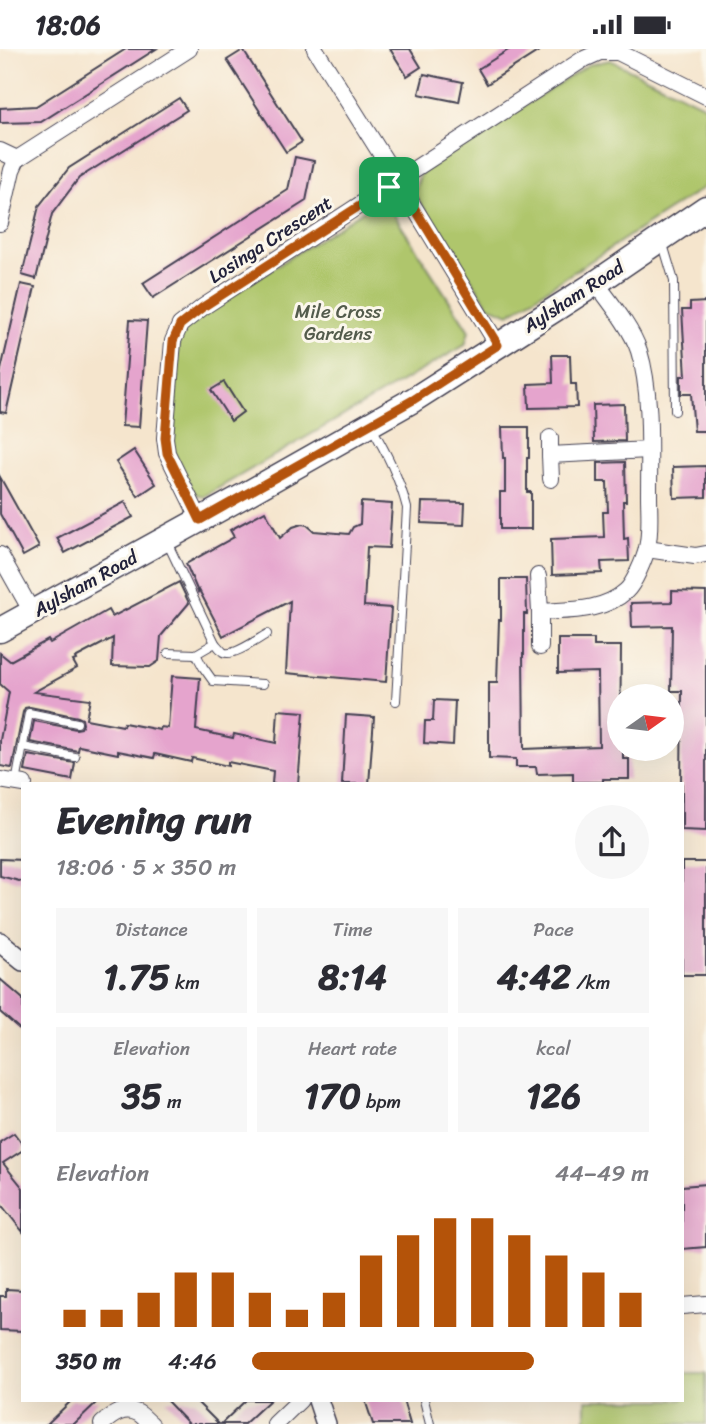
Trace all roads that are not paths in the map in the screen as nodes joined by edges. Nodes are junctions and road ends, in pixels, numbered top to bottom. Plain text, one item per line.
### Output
1 (189, 49) edge
2 (315, 49) edge
3 (706, 96) edge
4 (0, 151) edge
5 (17, 159) junction
6 (398, 181) junction
7 (706, 208) edge
8 (0, 223) edge
9 (661, 238) junction
10 (596, 283) junction
11 (498, 345) junction
12 (675, 411) dead end
13 (370, 423) junction
14 (649, 450) junction
15 (551, 479) dead end
16 (200, 520) junction
17 (165, 539) junction
18 (648, 549) junction
19 (706, 554) edge
20 (0, 555) edge
21 (538, 576) dead end
22 (32, 612) junction
23 (540, 612) junction
24 (0, 630) edge
25 (267, 634) dead end
26 (215, 643) junction
27 (540, 647) dead end
28 (168, 653) dead end
29 (196, 654) junction
30 (262, 684) dead end
31 (396, 701) dead end
32 (78, 723) dead end
33 (23, 747) junction
34 (75, 757) dead end
35 (14, 782) edge
36 (0, 942) edge
37 (21, 959) edge
38 (706, 1304) edge
39 (684, 1305) edge
40 (298, 1402) edge
41 (319, 1402) edge
42 (424, 1402) edge
43 (102, 1424) edge
44 (151, 1424) edge
45 (275, 1424) edge
46 (326, 1424) edge
47 (430, 1424) edge

1 - 5 street
2 - 6 street
3 - 6 street, Losinga Crescent
4 - 5 street
5 - 8 street
6 - 11 street
6 - 16 street, Losinga Crescent
7 - 9 main road, Aylsham Road
9 - 10 main road, Aylsham Road
9 - 12 lane
10 - 11 main road, Aylsham Road
10 - 14 street
11 - 13 main road, Aylsham Road
13 - 16 main road, Aylsham Road
13 - 31 lane
14 - 15 street
14 - 18 street
16 - 17 main road, Aylsham Road
17 - 22 main road, Aylsham Road
17 - 26 lane
18 - 19 street
18 - 23 street
20 - 22 street
21 - 23 street
22 - 24 main road, Aylsham Road
23 - 27 street
25 - 26 lane
26 - 29 lane
28 - 29 lane
29 - 30 lane
32 - 33 lane
33 - 34 lane
33 - 35 lane
36 - 37 street
38 - 39 street
40 - 45 street
41 - 46 street
42 - 47 lane
43 - 44 street

